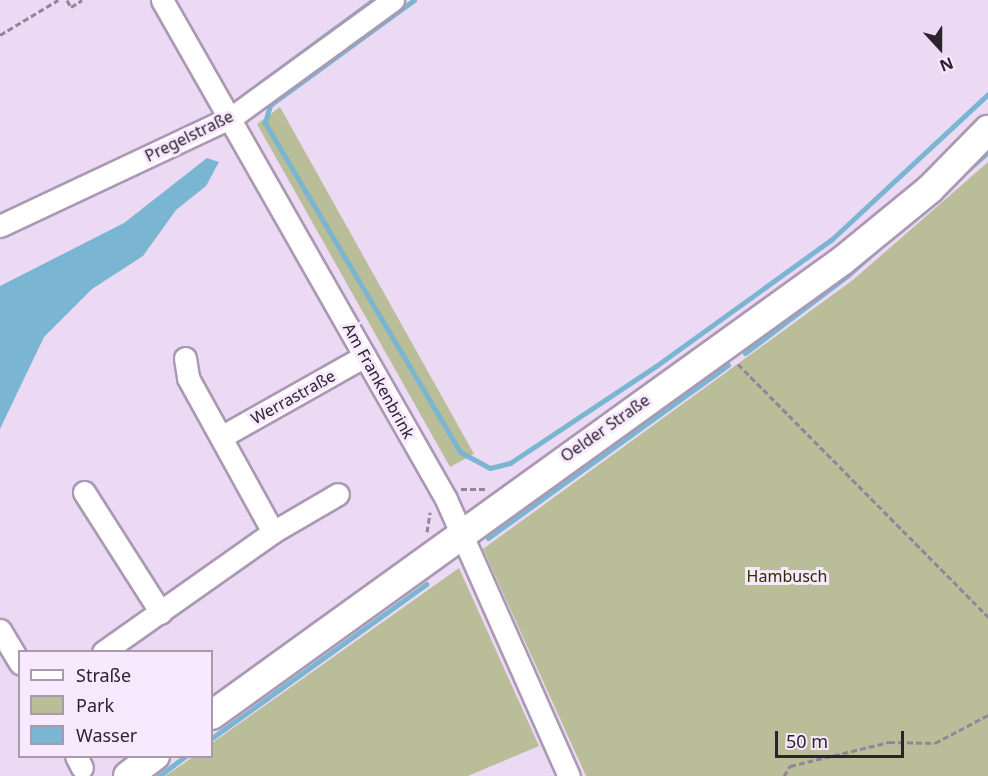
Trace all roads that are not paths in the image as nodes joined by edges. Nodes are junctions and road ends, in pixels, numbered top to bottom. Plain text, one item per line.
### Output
1 (162, 0) edge
2 (393, 0) edge
3 (232, 117) junction
4 (988, 130) edge
5 (0, 226) edge
6 (365, 356) junction
7 (185, 358) dead end
8 (221, 437) junction
9 (84, 492) dead end
10 (338, 494) dead end
11 (273, 532) junction
12 (459, 533) junction
13 (161, 614) junction
14 (0, 630) edge
15 (105, 650) edge
16 (18, 660) edge
17 (213, 714) edge
18 (152, 758) edge
19 (128, 776) edge
20 (569, 776) edge

1 - 3 street, Am Frankenbrink
2 - 3 street, Pregelstraße
3 - 5 street, Pregelstraße
3 - 6 street, Am Frankenbrink
4 - 12 street, Oelder Straße
6 - 8 street, Werrastraße
6 - 12 street, Am Frankenbrink
7 - 8 street
8 - 11 street
9 - 13 street
10 - 11 street
11 - 13 street
12 - 17 street, Oelder Straße
12 - 20 street, Am Frankenbrink
13 - 15 street
14 - 16 street
18 - 19 street

